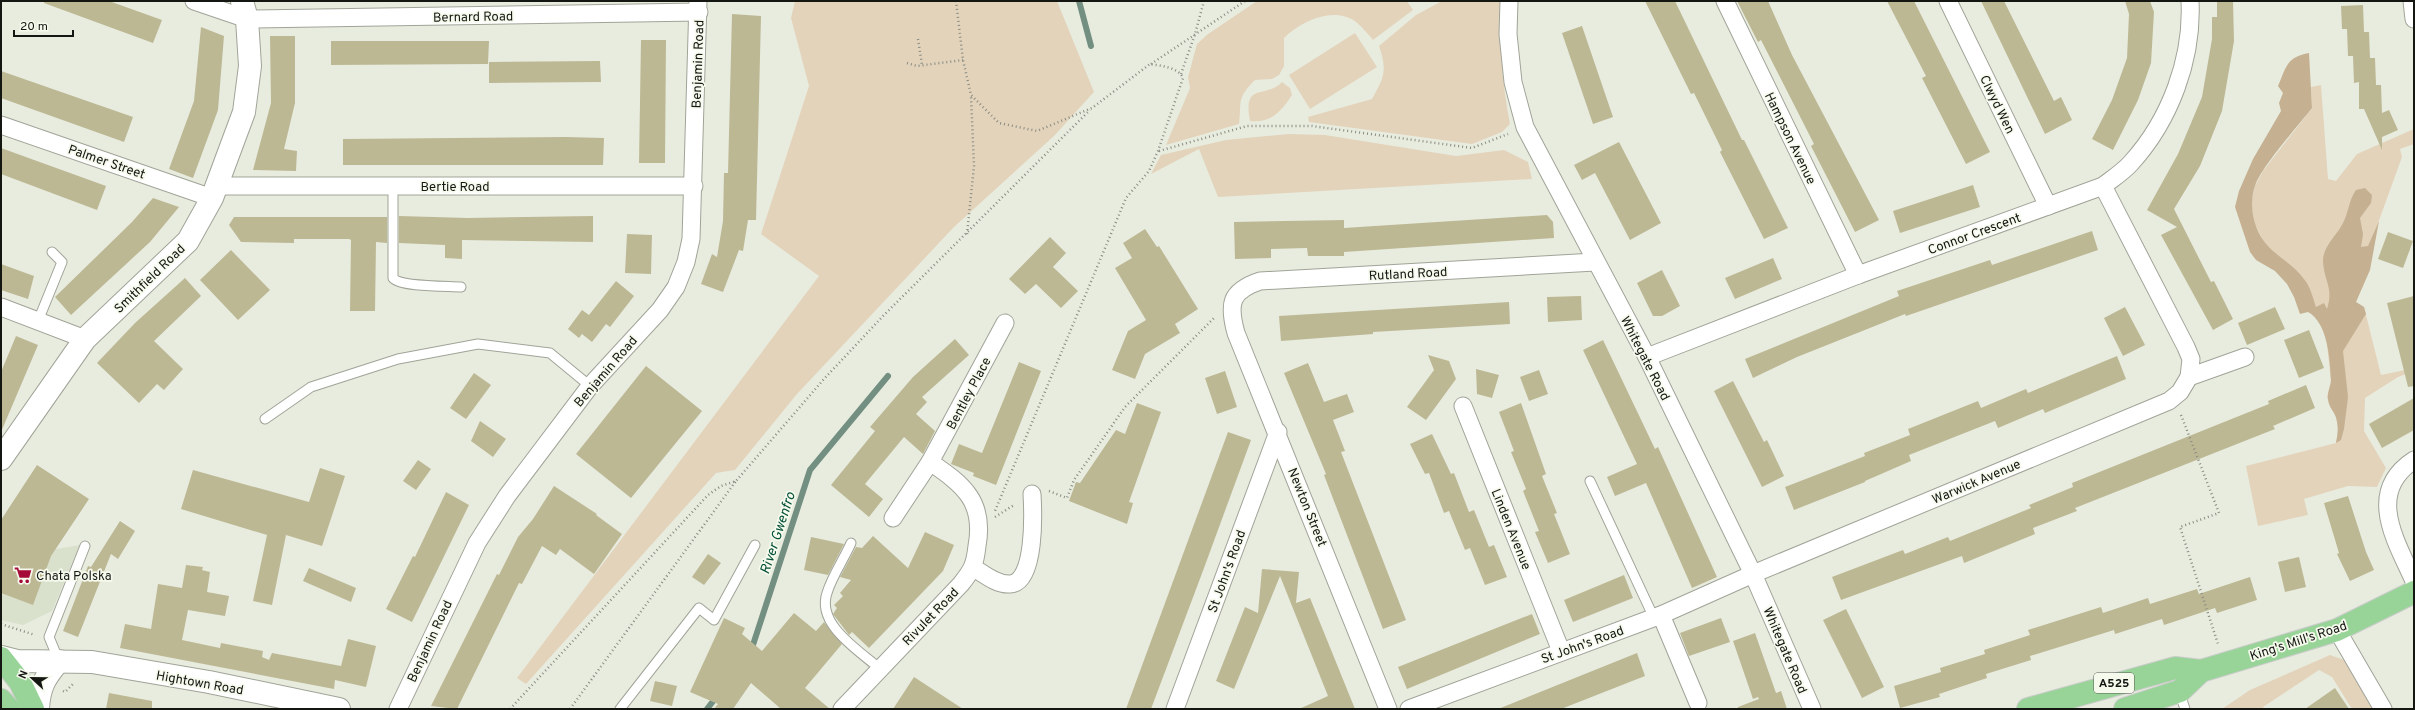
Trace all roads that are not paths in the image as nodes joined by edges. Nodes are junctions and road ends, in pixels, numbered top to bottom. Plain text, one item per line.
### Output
1 (194, 1) edge
2 (1509, 1) edge
3 (1725, 1) edge
4 (1948, 1) edge
5 (2190, 1) edge
6 (2412, 1) edge
7 (698, 7) edge
8 (244, 10) edge
9 (2414, 19) edge
10 (1, 125) edge
11 (393, 186) junction
12 (694, 186) junction
13 (2103, 186) junction
14 (215, 192) junction
15 (2048, 206) junction
16 (52, 252) dead end
17 (1595, 262) junction
18 (1858, 275) junction
19 (461, 287) dead end
20 (1231, 305) joint
21 (1, 307) edge
22 (38, 321) junction
23 (1005, 323) dead end
24 (85, 339) junction
25 (2245, 356) dead end
26 (1647, 357) junction
27 (2189, 377) junction
28 (590, 386) junction
29 (1463, 406) dead end
30 (265, 419) dead end
31 (1278, 432) junction
32 (1, 459) edge
33 (2414, 460) edge
34 (930, 462) junction
35 (1590, 481) dead end
36 (1032, 494) road end
37 (893, 518) dead end
38 (852, 544) dead end
39 (755, 545) dead end
40 (86, 546) dead end
41 (974, 568) junction
42 (1753, 574) junction
43 (2414, 581) edge
44 (2414, 592) edge
45 (1657, 616) junction
46 (2337, 630) junction
47 (1561, 651) junction
48 (1, 658) edge
49 (59, 661) junction
50 (880, 669) junction
51 (2179, 685) edge
52 (1, 700) edge
53 (1698, 703) dead end
54 (9, 709) edge
55 (33, 709) edge
56 (38, 709) edge
57 (339, 709) edge
58 (398, 709) edge
59 (620, 709) edge
60 (842, 709) edge
61 (1175, 709) edge
62 (1388, 709) edge
63 (1409, 709) edge
64 (1812, 709) edge
65 (2028, 709) edge
66 (2125, 709) edge
67 (2383, 709) edge

1 - 8 street, Bernard Road
2 - 17 street, Whitegate Road
3 - 18 street, Hampson Avenue
4 - 15 street, Clwyd Wen
5 - 13 street, Connor Crescent
6 - 9 street
7 - 8 street, Bernard Road
7 - 12 street, Benjamin Road
8 - 14 street, Smithfield Road
10 - 14 street, Palmer Street
11 - 12 street, Bertie Road
11 - 14 street, Bertie Road
11 - 19 lane
12 - 28 street, Benjamin Road
13 - 15 street, Connor Crescent
13 - 27 street, Warwick Avenue
14 - 24 street, Smithfield Road
15 - 18 street, Connor Crescent
16 - 22 lane
17 - 20 street, Rutland Road
17 - 26 street, Whitegate Road
18 - 26 street, Connor Crescent
20 - 31 street, Newton Street
21 - 22 street
22 - 24 street
23 - 34 street, Bentley Place
24 - 32 street, Smithfield Road
25 - 27 street
26 - 42 street, Whitegate Road
27 - 42 street, Warwick Avenue
28 - 30 lane
28 - 58 street, Benjamin Road
29 - 47 street, Linden Avenue
31 - 61 street, St John's Road
31 - 62 street, Newton Street
33 - 43 street
34 - 37 street, Bentley Place
34 - 41 street
35 - 45 lane
36 - 41 street
38 - 50 lane
39 - 59 lane
40 - 49 lane
41 - 50 street, Rivulet Road
42 - 45 street, St John's Road
42 - 64 street, Whitegate Road
44 - 46 main road, King's Mill's Road / A525
45 - 47 street, St John's Road
45 - 53 street
46 - 51 main road, King's Mill's Road / A525
46 - 67 street
47 - 63 street, St John's Road
48 - 49 street, Hightown Road
48 - 55 main road
49 - 56 street
49 - 57 street, Hightown Road
50 - 60 street, Rivulet Road
51 - 65 main road, King's Mill's Road / A525
51 - 66 main road, King's Mill's Road / A525
52 - 54 main road

